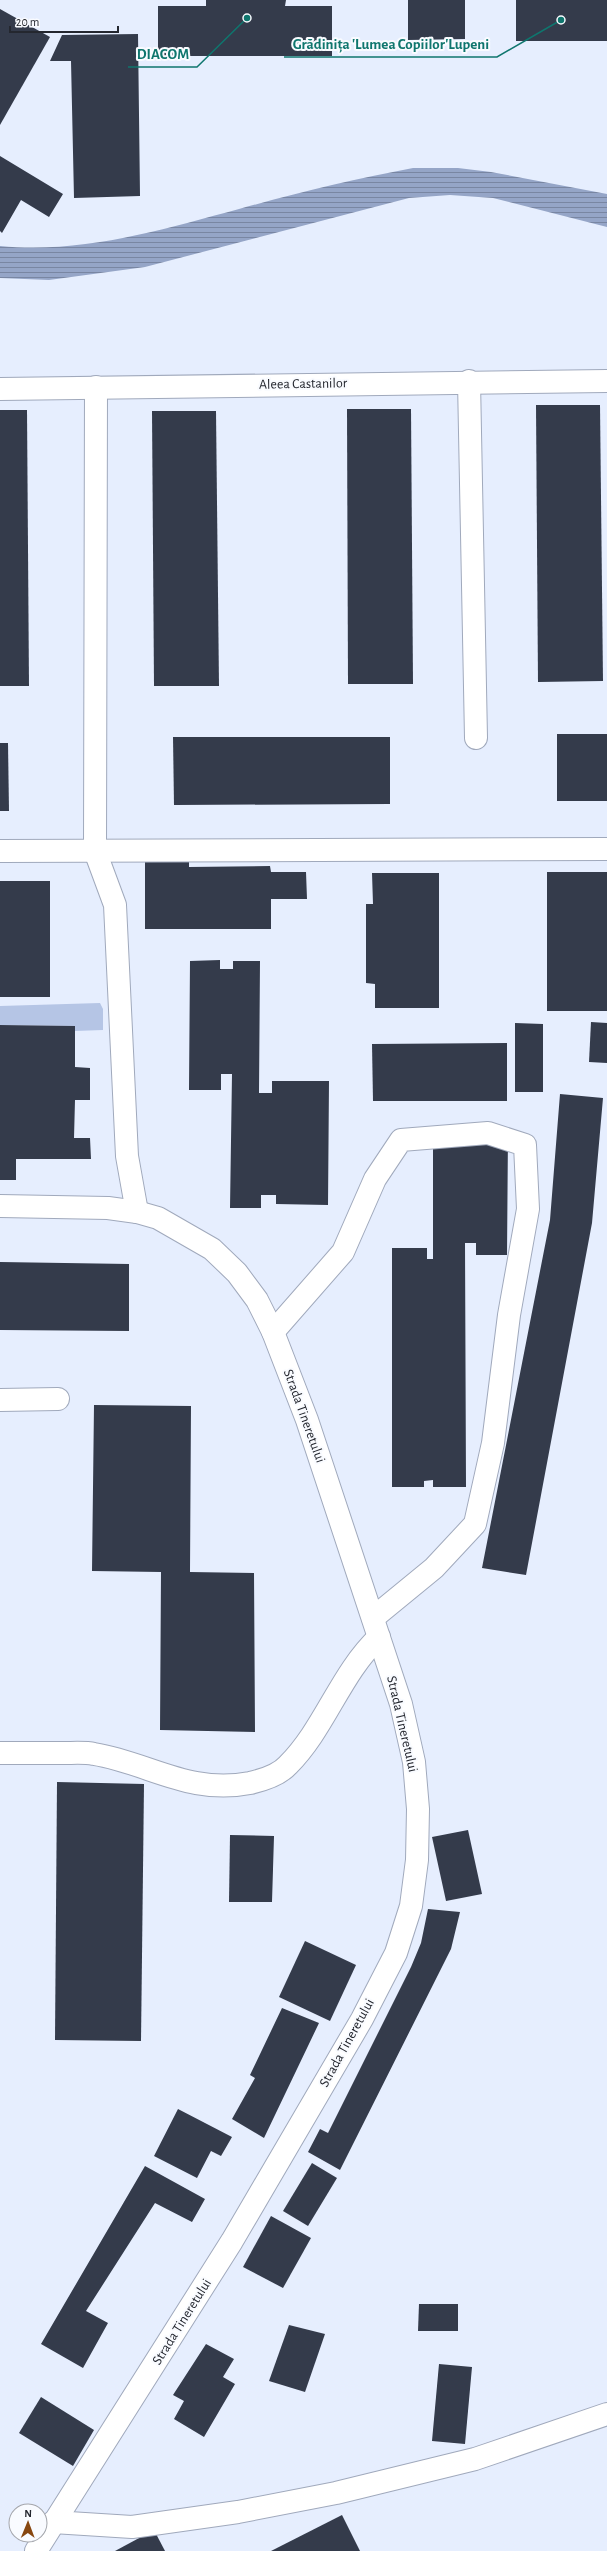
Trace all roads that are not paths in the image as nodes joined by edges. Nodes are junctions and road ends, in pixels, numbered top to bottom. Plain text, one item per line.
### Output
1 (469, 381) junction
2 (607, 381) edge
3 (96, 387) junction
4 (0, 389) edge
5 (476, 738) dead end
6 (607, 849) edge
7 (0, 851) edge
8 (95, 851) junction
9 (0, 1206) edge
10 (137, 1212) junction
11 (273, 1332) junction
12 (58, 1399) dead end
13 (0, 1400) edge
14 (376, 1628) junction
15 (0, 1754) edge
16 (607, 2414) edge
17 (53, 2522) junction
18 (36, 2551) edge

1 - 2 street, Aleea Castanilor
1 - 3 street, Aleea Castanilor
1 - 5 street
3 - 4 street, Aleea Castanilor
3 - 8 street
6 - 8 street
7 - 8 street
8 - 10 street
9 - 10 street, Strada Tineretului
10 - 11 street, Strada Tineretului
11 - 14 street, Strada Tineretului
11 - 14 street
12 - 13 street
14 - 15 street
14 - 17 street, Strada Tineretului
16 - 17 street
17 - 18 street, Strada Tineretului

